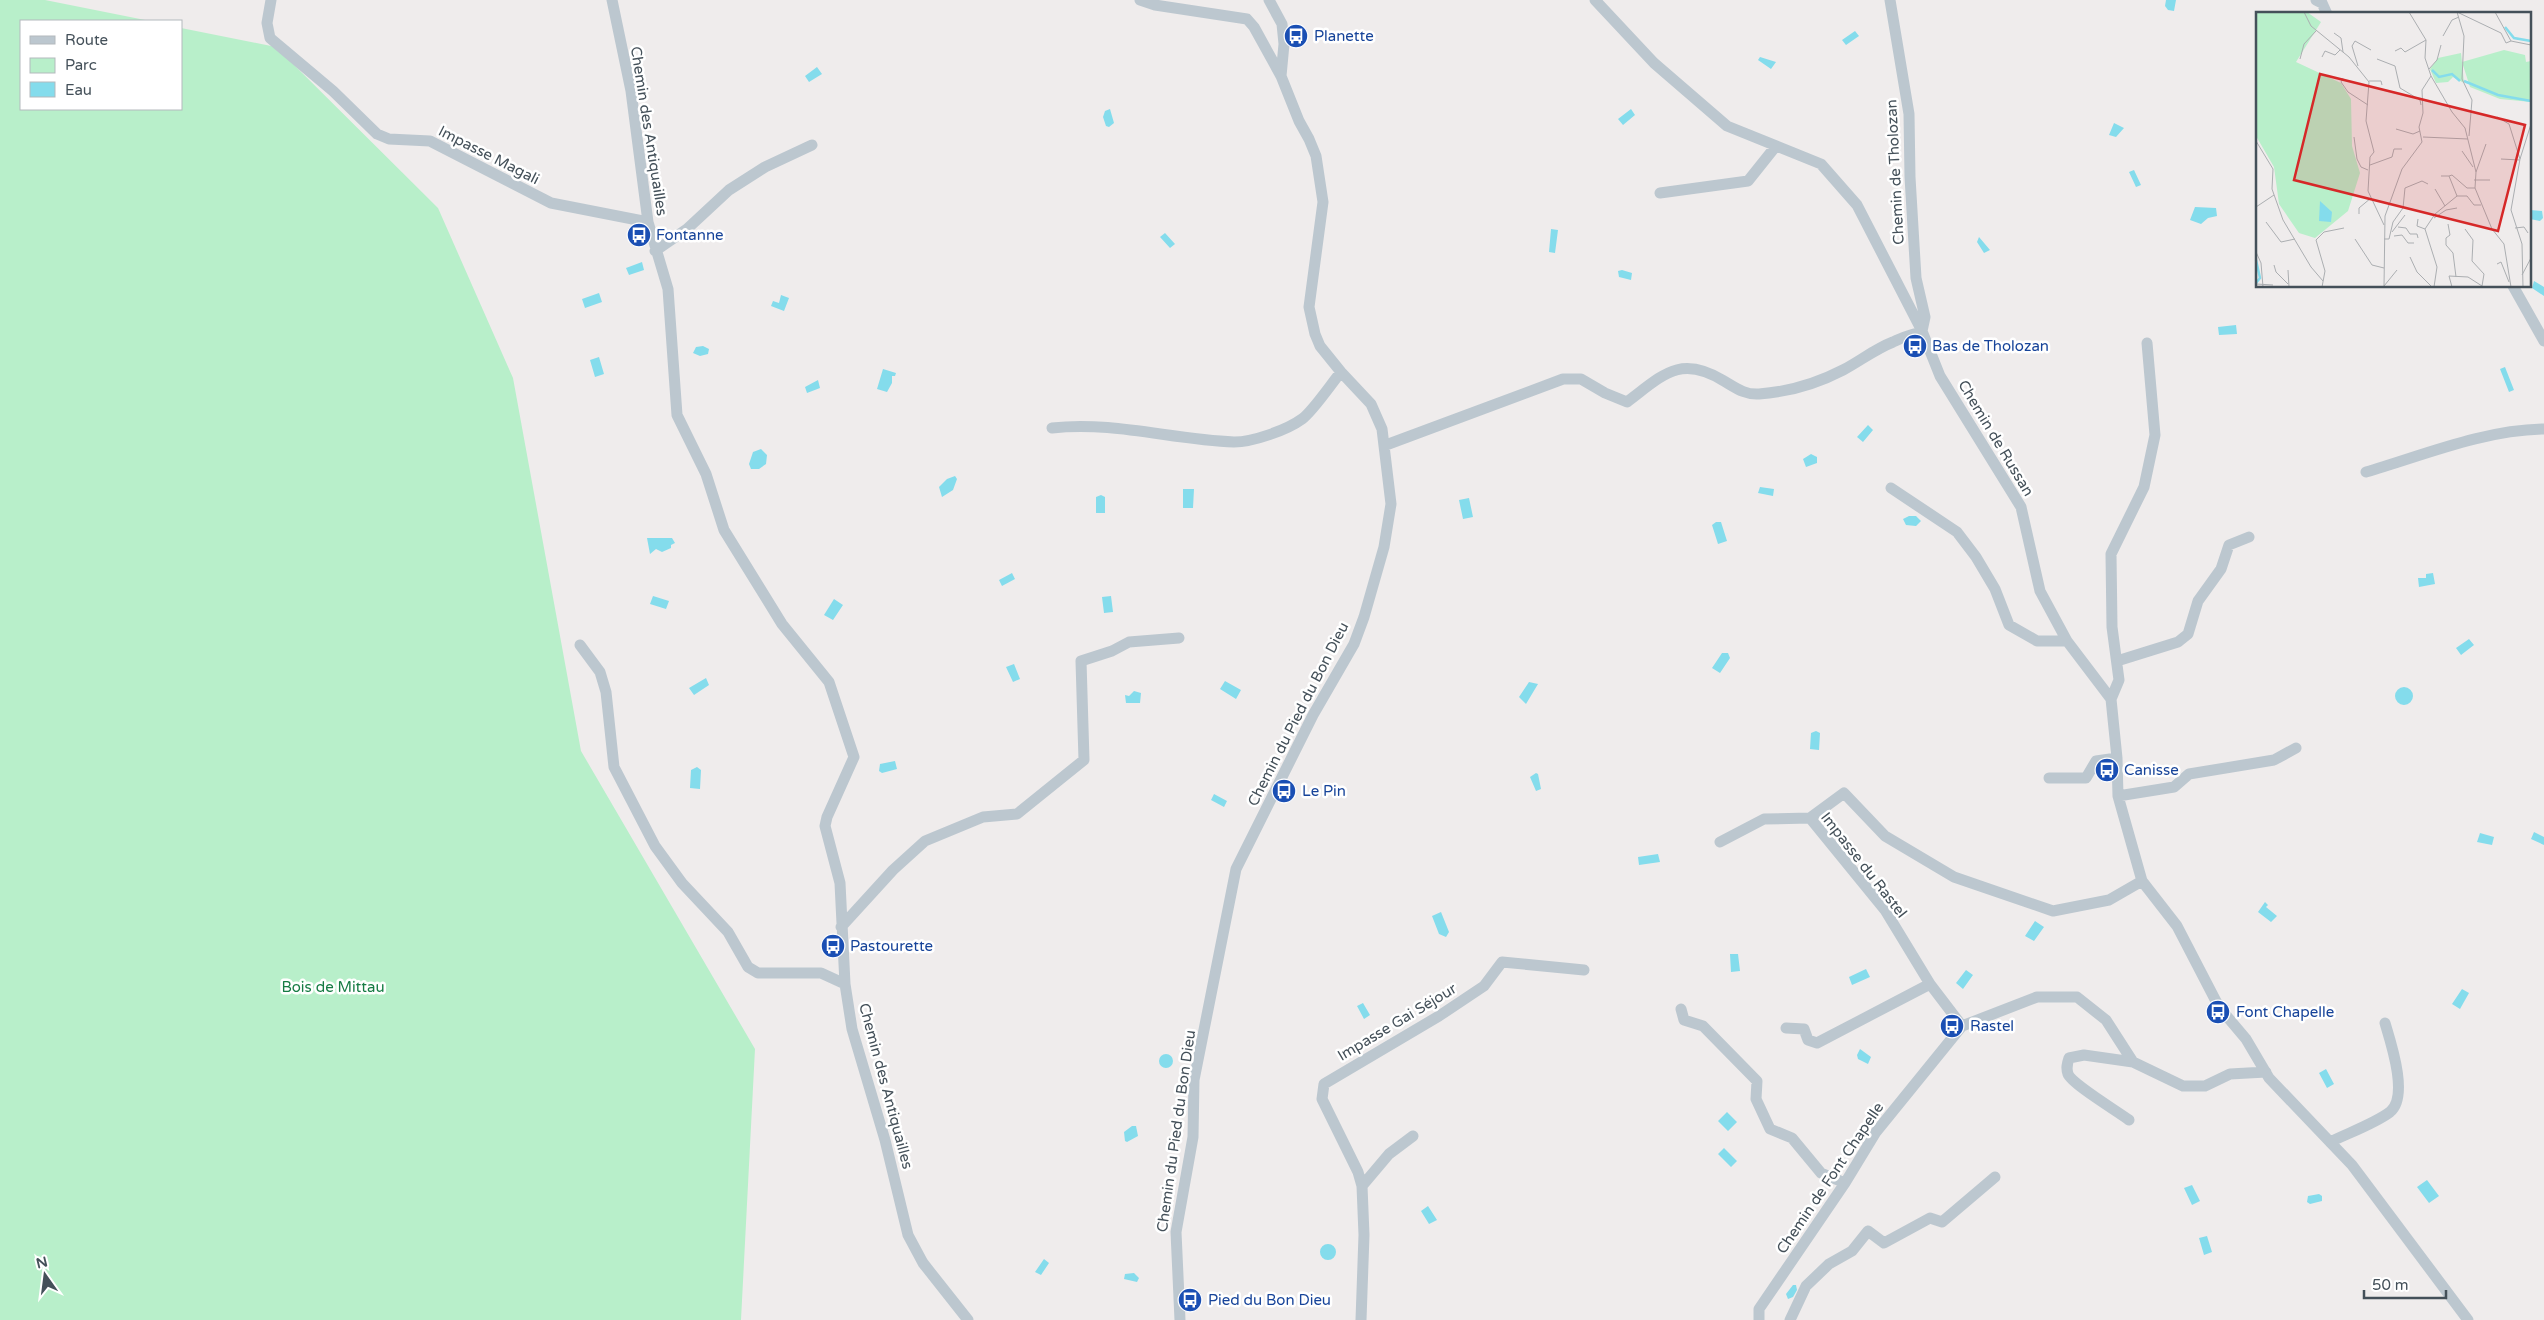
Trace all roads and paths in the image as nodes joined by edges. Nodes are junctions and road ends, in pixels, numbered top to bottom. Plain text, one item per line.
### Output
1 (271, 0) edge
2 (612, 0) edge
3 (1140, 0) edge
4 (1269, 0) edge
5 (1594, 0) edge
6 (1890, 0) edge
7 (2316, 0) edge
8 (2326, 12) edge
9 (1281, 76) junction
10 (812, 145) dead end
11 (1776, 146) junction
12 (1660, 193) dead end
13 (648, 222) junction
14 (655, 251) junction
15 (1917, 284) junction
16 (2514, 288) edge
17 (1904, 297) junction
18 (1921, 297) junction
19 (1922, 332) junction
20 (2544, 341) edge
21 (2147, 343) dead end
22 (1341, 372) junction
23 (1052, 428) dead end
24 (2544, 429) edge
25 (1386, 445) junction
26 (2366, 472) dead end
27 (1891, 488) dead end
28 (2249, 537) dead end
29 (1179, 638) dead end
30 (2067, 641) junction
31 (580, 645) dead end
32 (2117, 662) junction
33 (2112, 700) junction
34 (2296, 748) dead end
35 (2118, 758) junction
36 (2049, 778) dead end
37 (2118, 796) junction
38 (1810, 818) junction
39 (1720, 842) dead end
40 (2142, 881) junction
41 (841, 927) junction
42 (1584, 970) dead end
43 (845, 984) junction
44 (1930, 984) junction
45 (1681, 1009) dead end
46 (2386, 1023) dead end
47 (1962, 1026) junction
48 (1786, 1028) dead end
49 (2133, 1062) junction
50 (2266, 1072) junction
51 (2129, 1120) dead end
52 (1413, 1136) dead end
53 (2330, 1142) junction
54 (1995, 1177) dead end
55 (1845, 1183) junction
56 (1362, 1186) junction
57 (958, 1309) junction
58 (952, 1320) edge
59 (968, 1320) edge
60 (1180, 1320) edge
61 (1361, 1320) edge
62 (1758, 1320) edge
63 (1790, 1320) edge
64 (2468, 1320) edge

1 - 13 street, Impasse Magali
2 - 13 street, Chemin des Antiquailles
3 - 9 street
4 - 9 street, Chemin du Pied du Bon Dieu
5 - 11 street, Chemin de Russan
6 - 15 street, Chemin de Tholozan
7 - 8 street
9 - 22 street, Chemin du Pied du Bon Dieu
10 - 14 street
11 - 12 street
11 - 17 street, Chemin de Russan
13 - 14 street, Chemin des Antiquailles
14 - 41 street, Chemin des Antiquailles
15 - 17 street
15 - 18 street, Chemin de Tholozan
16 - 20 street
17 - 18 street
17 - 19 street, Chemin de Russan
18 - 19 street, Chemin de Tholozan
19 - 25 street
19 - 30 street, Chemin de Russan
21 - 32 street
22 - 23 street
22 - 25 street, Chemin du Pied du Bon Dieu
24 - 26 street
25 - 60 street, Chemin du Pied du Bon Dieu
27 - 30 street
28 - 32 street
29 - 41 street
30 - 33 street, Chemin de Russan
31 - 43 street
32 - 33 street
33 - 35 street
34 - 37 street
35 - 36 street
35 - 37 street
37 - 40 street
38 - 39 street, Impasse du Rastel
38 - 40 street
38 - 44 street, Impasse du Rastel
40 - 50 street
41 - 43 street, Chemin des Antiquailles
42 - 56 street, Impasse Gai Séjour
43 - 57 street, Chemin des Antiquailles
44 - 47 street, Impasse du Rastel
44 - 48 street
45 - 55 street
46 - 53 street
47 - 49 street, Chemin de Font Chapelle
47 - 55 street, Chemin de Font Chapelle
49 - 50 street
49 - 51 street
50 - 53 street
52 - 56 street
53 - 64 street
54 - 63 street
55 - 62 street, Chemin de Font Chapelle
56 - 61 street, Impasse Gai Séjour
57 - 58 street
57 - 59 street, Chemin des Antiquailles

